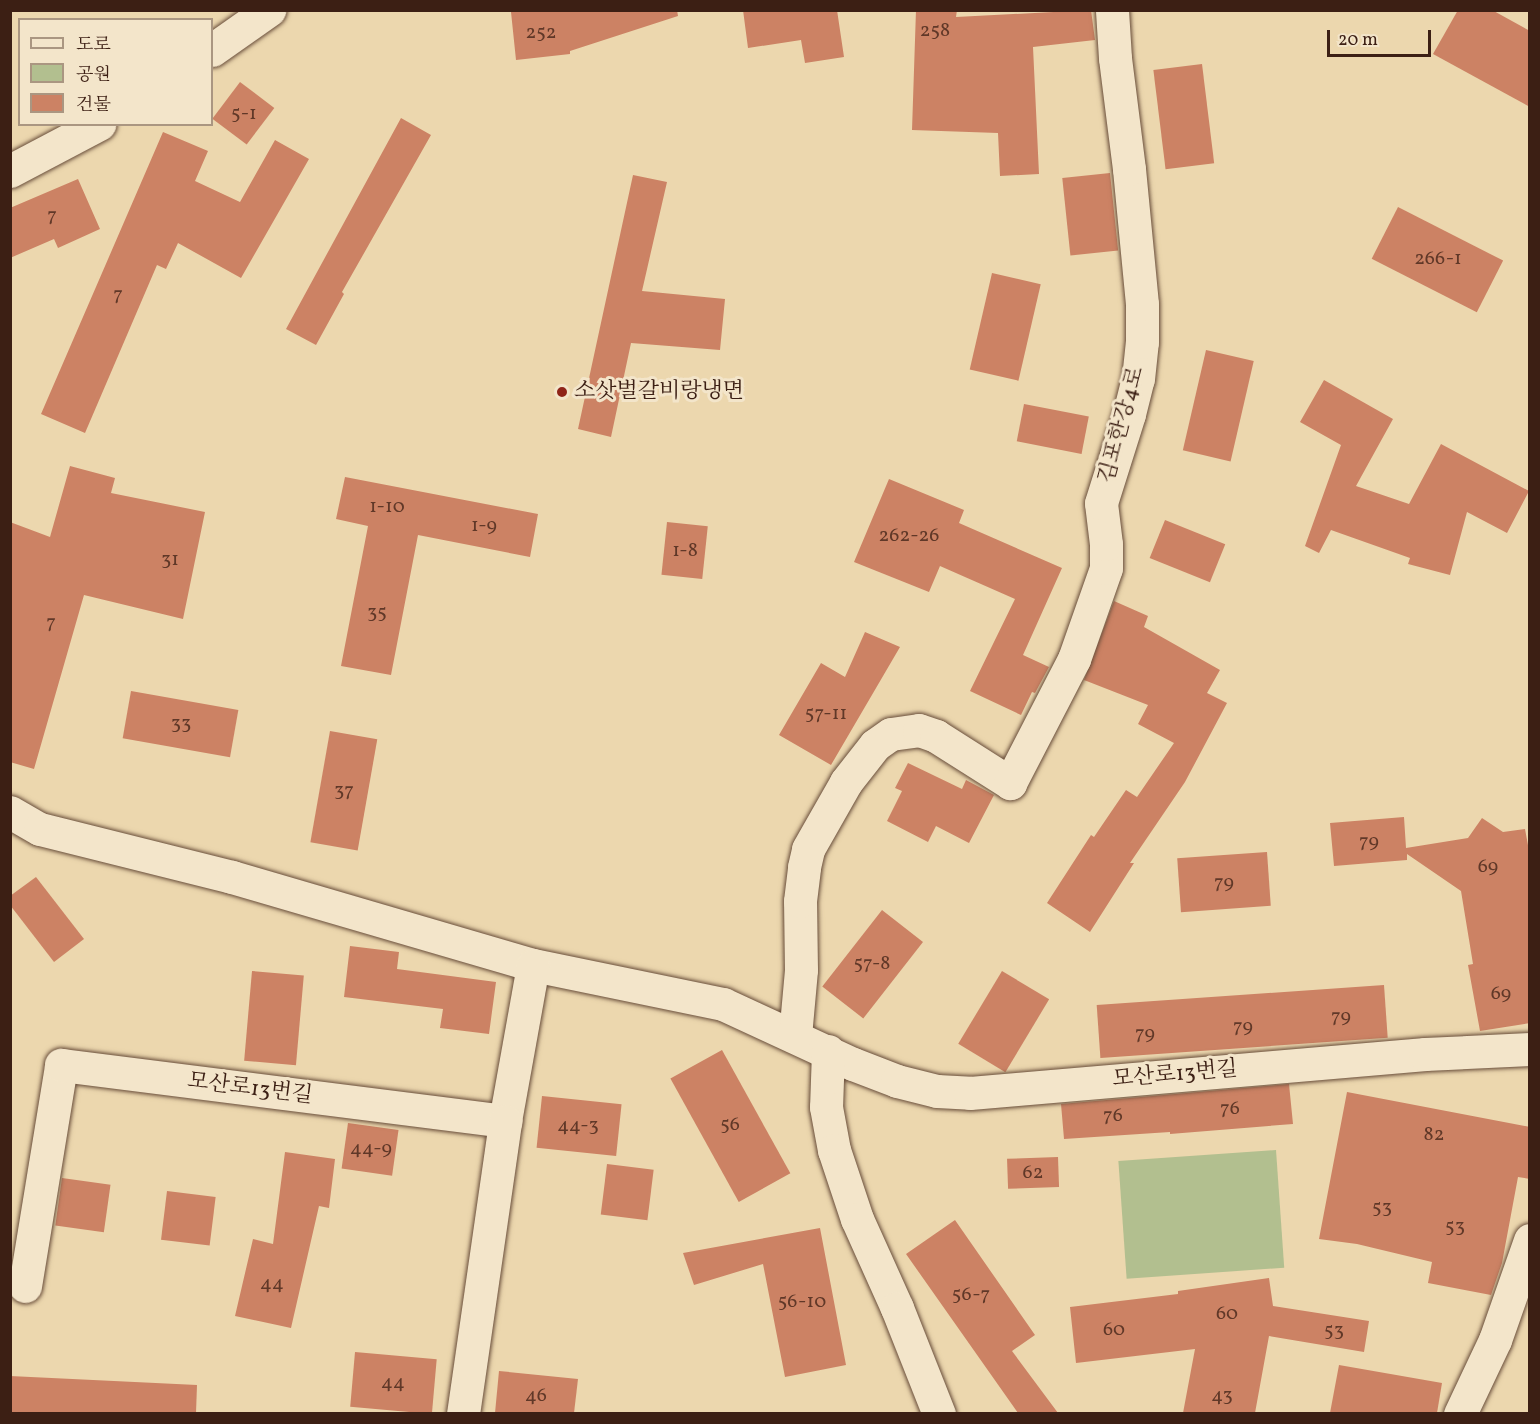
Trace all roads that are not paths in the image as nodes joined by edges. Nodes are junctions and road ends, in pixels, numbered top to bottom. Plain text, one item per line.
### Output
1 (269, 10) edge
2 (1112, 10) edge
3 (213, 49) edge
4 (95, 126) edge
5 (10, 171) edge
6 (10, 812) edge
7 (533, 965) junction
8 (795, 1036) junction
9 (1530, 1049) edge
10 (828, 1051) junction
11 (505, 1121) junction
12 (1530, 1240) edge
13 (25, 1286) dead end
14 (463, 1413) edge
15 (939, 1413) edge
16 (1460, 1413) edge

1 - 3 street
2 - 8 street, 김포한강4로
4 - 5 street
6 - 7 street, 모산로13번길
7 - 8 street, 모산로13번길
7 - 11 street
8 - 10 street, 모산로13번길
9 - 10 street, 모산로13번길
10 - 15 street
11 - 13 street, 모산로13번길
11 - 14 street
12 - 16 street

